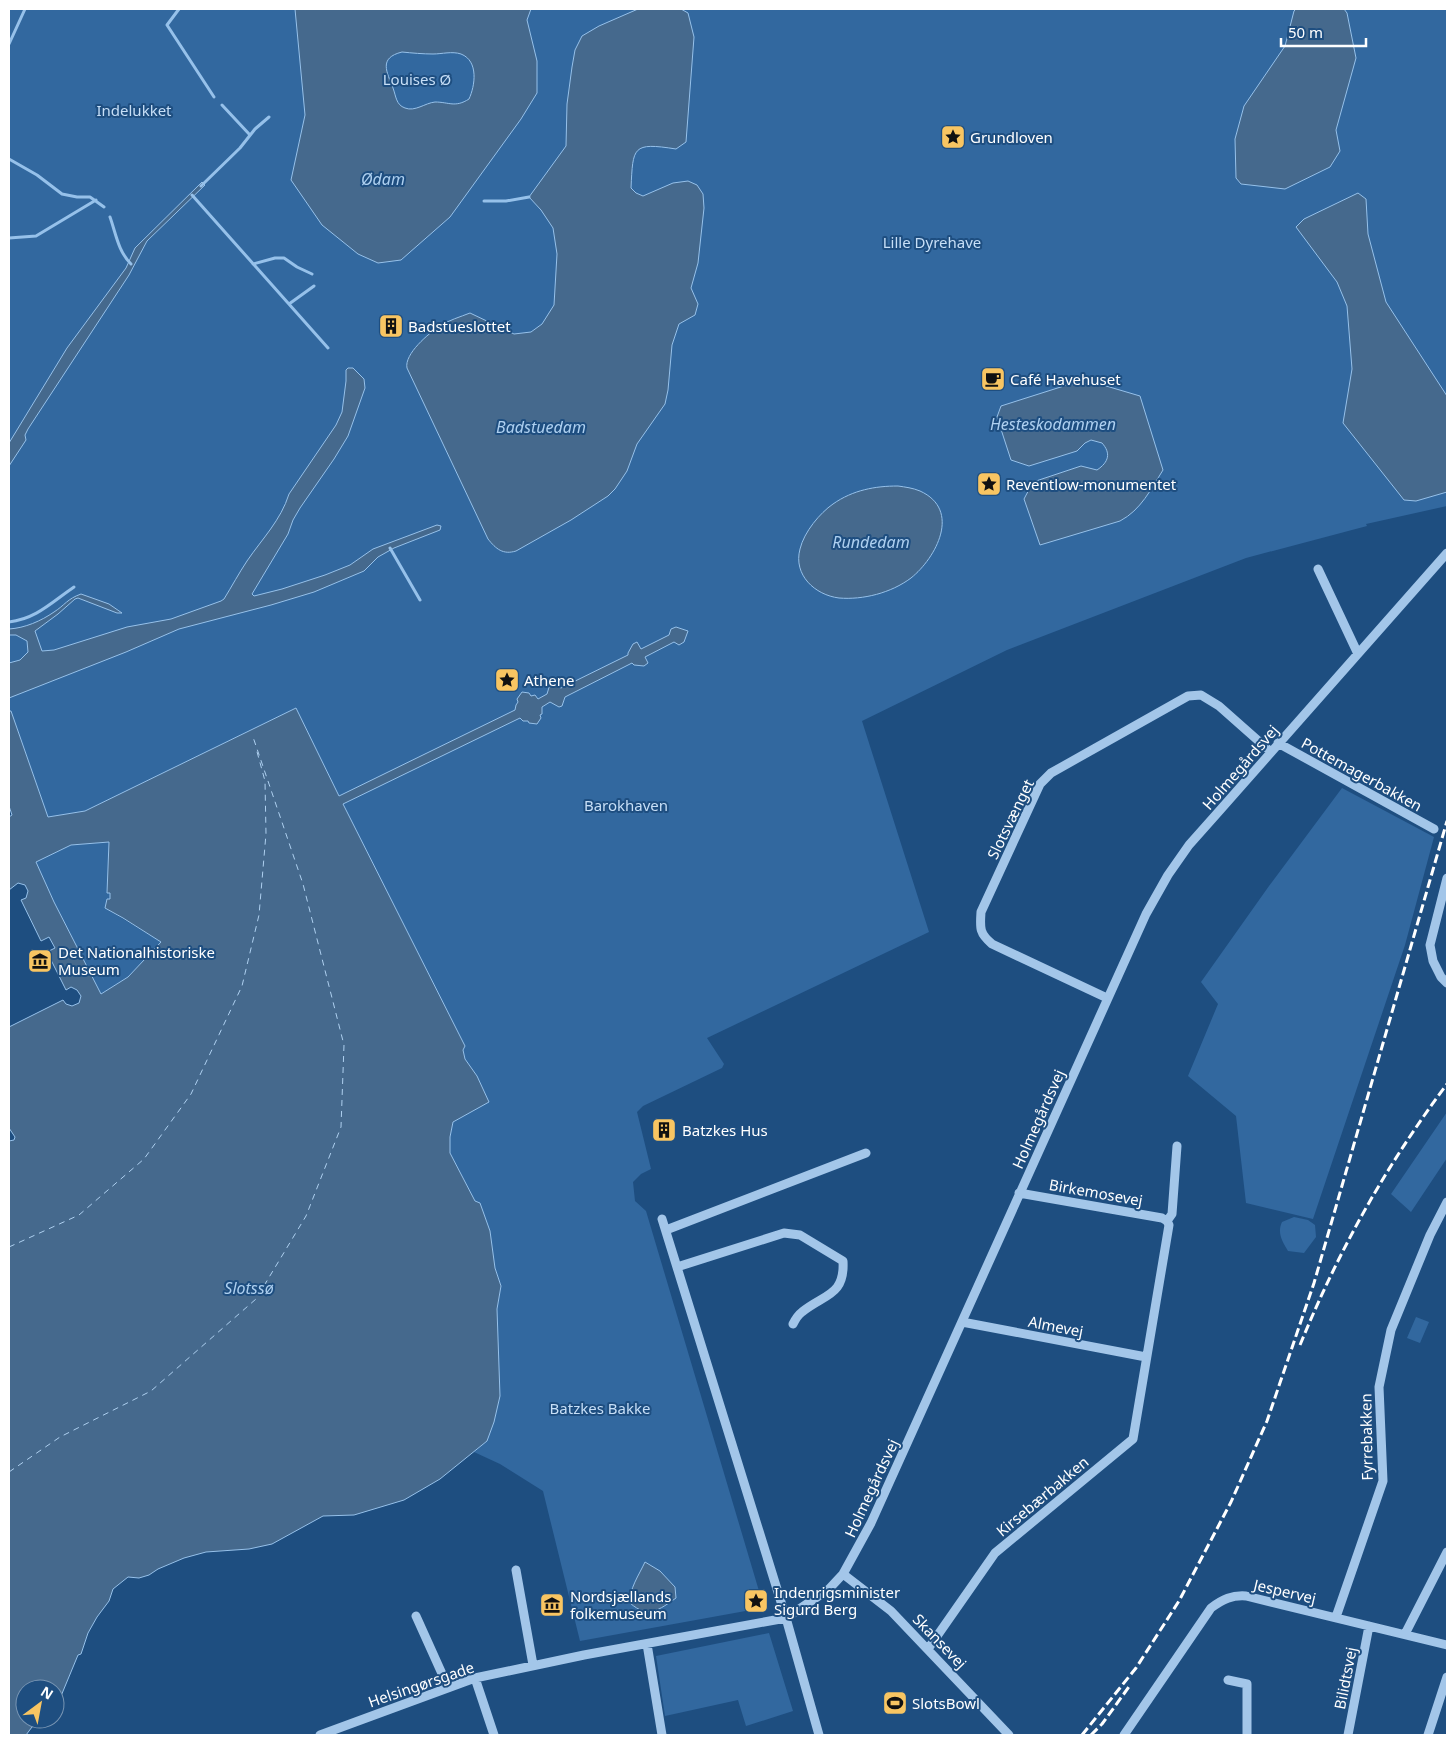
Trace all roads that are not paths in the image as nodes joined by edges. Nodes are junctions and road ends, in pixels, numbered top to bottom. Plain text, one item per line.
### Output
1 (1447, 553) edge
2 (1318, 569) dead end
3 (1358, 654) junction
4 (1278, 743) junction
5 (1271, 752) junction
6 (1434, 829) dead end
7 (1447, 878) edge
8 (1447, 983) edge
9 (1107, 998) junction
10 (1177, 1146) dead end
11 (866, 1153) dead end
12 (1019, 1193) junction
13 (1447, 1202) edge
14 (662, 1219) dead end
15 (1167, 1221) junction
16 (666, 1230) junction
17 (677, 1266) junction
18 (962, 1322) junction
19 (793, 1324) dead end
20 (1146, 1357) junction
21 (1447, 1552) edge
22 (516, 1570) dead end
23 (843, 1574) junction
24 (416, 1616) dead end
25 (1336, 1617) junction
26 (786, 1618) junction
27 (1369, 1626) junction
28 (1404, 1634) junction
29 (647, 1644) junction
30 (1447, 1645) edge
31 (928, 1649) junction
32 (533, 1665) junction
33 (1447, 1677) edge
34 (475, 1678) junction
35 (1228, 1680) dead end
36 (448, 1687) junction
37 (320, 1735) edge
38 (494, 1735) edge
39 (662, 1735) edge
40 (819, 1735) edge
41 (1009, 1735) edge
42 (1124, 1735) edge
43 (1247, 1735) edge
44 (1348, 1735) edge
45 (1428, 1735) edge

1 - 3 street, Holmegårdsvej
2 - 3 street
3 - 4 street, Holmegårdsvej
4 - 5 street, Holmegårdsvej
4 - 6 street, Pottemagerbakken
5 - 9 street, Holmegårdsvej
5 - 9 street, Slotsvænget
7 - 8 street
9 - 12 street, Holmegårdsvej
10 - 15 street
11 - 16 street
12 - 15 street, Birkemosevej
12 - 18 street, Holmegårdsvej
13 - 25 street, Fyrrebakken
14 - 16 street
15 - 20 street
16 - 17 street
17 - 19 street
17 - 26 street
18 - 20 street, Almevej
18 - 23 street, Holmegårdsvej
20 - 31 street, Kirsebærbakken
21 - 28 street
22 - 32 street
23 - 26 street, Holmegårdsvej
23 - 31 street, Skansevej
24 - 36 street
25 - 27 street, Jespervej
25 - 42 street, Jespervej
26 - 29 street, Helsingørsgade
26 - 40 street
27 - 28 street, Jespervej
27 - 44 street, Bilidtsvej
28 - 30 street, Jespervej
29 - 32 street, Helsingørsgade
29 - 39 street
31 - 41 street, Skansevej
32 - 34 street, Helsingørsgade
33 - 45 street
34 - 36 street, Helsingørsgade
34 - 38 street
35 - 43 street
36 - 37 street, Helsingørsgade

